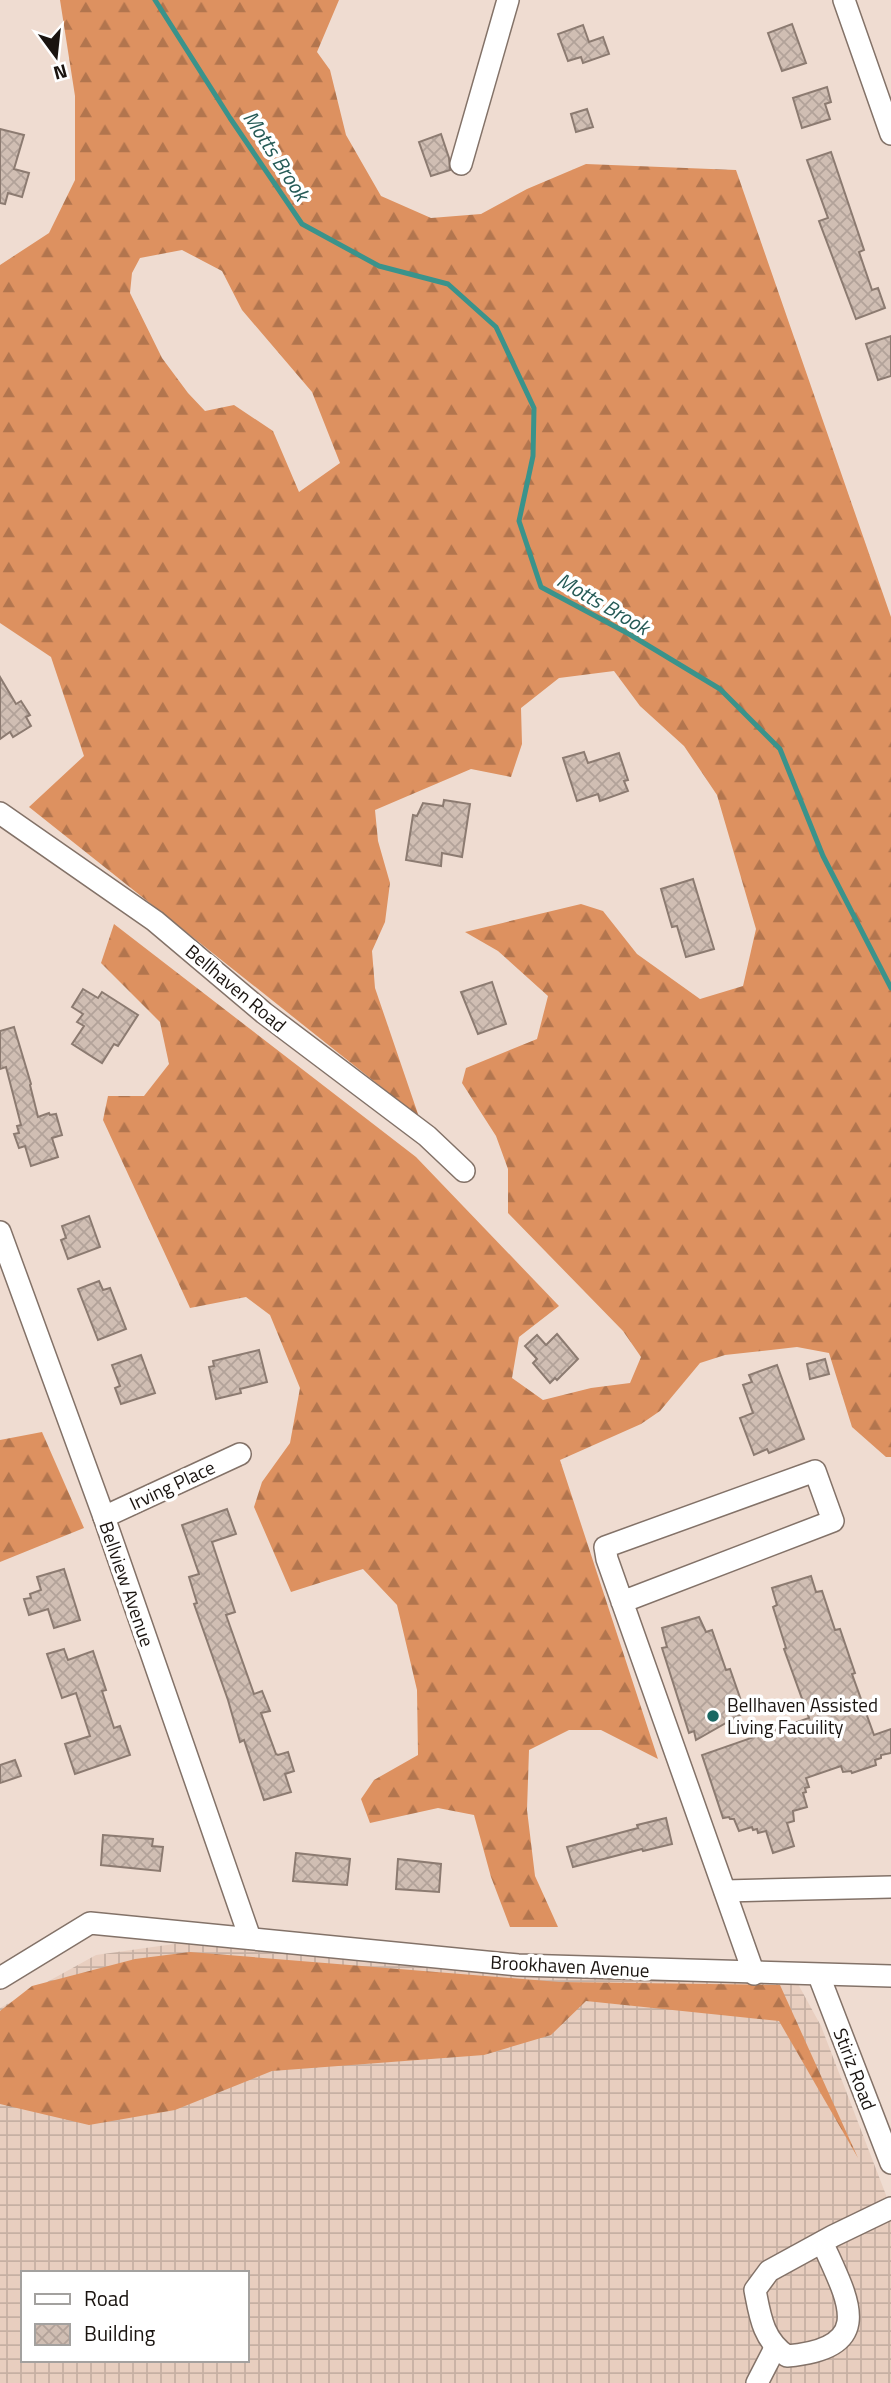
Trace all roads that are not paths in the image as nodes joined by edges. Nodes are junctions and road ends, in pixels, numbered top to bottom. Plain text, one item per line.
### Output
1 (508, 0) edge
2 (844, 0) edge
3 (891, 134) edge
4 (461, 164) dead end
5 (0, 813) edge
6 (464, 1171) dead end
7 (0, 1232) edge
8 (240, 1454) dead end
9 (104, 1517) junction
10 (622, 1602) junction
11 (891, 1886) edge
12 (724, 1891) junction
13 (250, 1938) junction
14 (754, 1974) junction
15 (820, 1976) junction
16 (891, 1976) edge
17 (0, 1978) edge
18 (889, 2150) edge
19 (891, 2208) edge
20 (822, 2242) junction
21 (775, 2348) junction
22 (757, 2383) edge

1 - 4 street
2 - 3 street
5 - 6 street, Bellhaven Road
7 - 9 street, Bellview Avenue
8 - 9 street, Irving Place
9 - 13 street, Bellview Avenue
10 - 10 street
10 - 12 street
11 - 12 street
12 - 14 street
13 - 14 street, Brookhaven Avenue
13 - 17 street, Brookhaven Avenue
14 - 15 street, Brookhaven Avenue
15 - 16 street, Brookhaven Avenue
15 - 18 street, Stiriz Road
19 - 20 street
20 - 21 street
20 - 21 street
21 - 22 street

